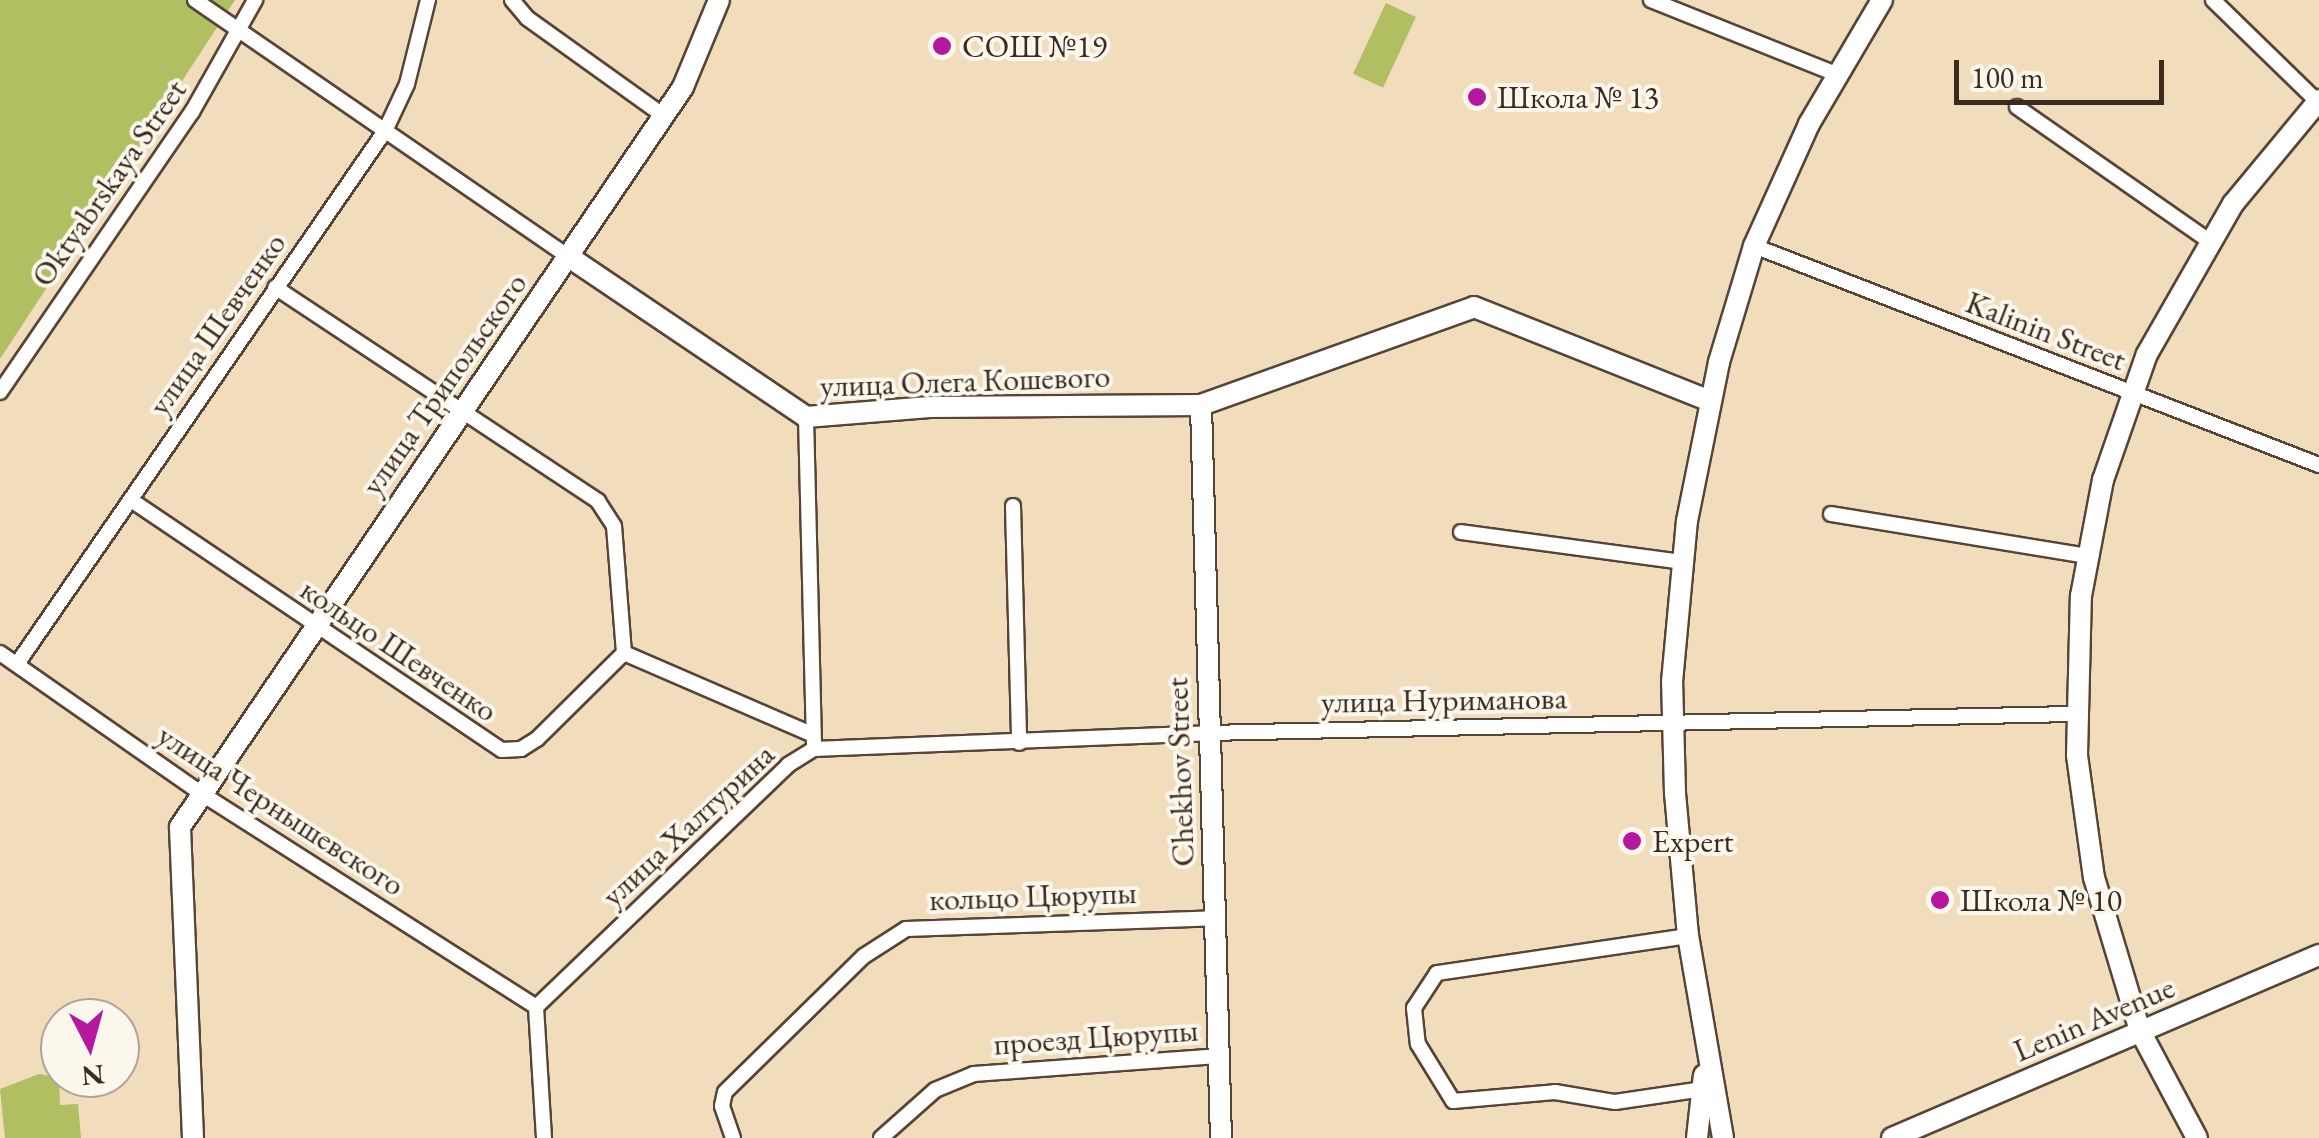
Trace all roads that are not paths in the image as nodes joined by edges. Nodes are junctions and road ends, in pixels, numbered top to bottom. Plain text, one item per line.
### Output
1 (195, 0) edge
2 (255, 0) edge
3 (428, 0) edge
4 (512, 0) edge
5 (719, 0) edge
6 (1650, 0) edge
7 (1882, 0) edge
8 (2213, 0) edge
9 (241, 34) junction
10 (1836, 74) junction
11 (2318, 101) edge
12 (2017, 107) dead end
13 (664, 116) junction
14 (385, 131) junction
15 (2208, 240) junction
16 (1754, 246) junction
17 (569, 256) junction
18 (275, 287) junction
19 (0, 392) edge
20 (2130, 394) junction
21 (1710, 401) junction
22 (1201, 405) junction
23 (460, 410) junction
24 (806, 417) junction
25 (2319, 465) edge
26 (130, 500) junction
27 (1013, 506) dead end
28 (1830, 514) dead end
29 (1460, 532) dead end
30 (2087, 556) junction
31 (1682, 562) junction
32 (315, 627) junction
33 (0, 653) edge
34 (624, 653) junction
35 (17, 664) junction
36 (2075, 714) junction
37 (1672, 722) junction
38 (1208, 733) junction
39 (812, 742) junction
40 (1018, 744) junction
41 (199, 792) junction
42 (1215, 918) junction
43 (1688, 936) junction
44 (2319, 955) edge
45 (536, 1008) junction
46 (1704, 1028) junction
47 (2140, 1031) junction
48 (1217, 1056) junction
49 (1704, 1088) junction
50 (193, 1138) edge
51 (544, 1138) edge
52 (733, 1138) edge
53 (882, 1138) edge
54 (1222, 1138) edge
55 (1698, 1138) edge
56 (1722, 1138) edge
57 (1892, 1138) edge
58 (2197, 1138) edge

1 - 9 street, улица Олега Кошевого
2 - 9 street, Oktyabrskaya Street
3 - 14 street, улица Шевченко
4 - 13 street
5 - 13 street, улица Трипольского
6 - 10 street
7 - 10 street
8 - 11 street
9 - 14 street, улица Олега Кошевого
9 - 19 street, Oktyabrskaya Street
10 - 16 street
11 - 15 street
12 - 15 street
13 - 17 street, улица Трипольского
14 - 17 street, улица Олега Кошевого
14 - 18 street, улица Шевченко
15 - 20 street
16 - 20 street, Kalinin Street
16 - 21 street
17 - 23 street, улица Трипольского
17 - 24 street, улица Олега Кошевого
18 - 23 street
18 - 26 street, улица Шевченко
20 - 25 street, Kalinin Street
20 - 30 street
21 - 22 street, улица Олега Кошевого
21 - 31 street
22 - 24 street, улица Олега Кошевого
22 - 38 street, Chekhov Street
23 - 32 street, улица Трипольского
23 - 34 street
24 - 39 street, улица Халтурина
26 - 32 street, кольцо Шевченко
26 - 35 street, улица Шевченко
27 - 40 street
28 - 30 street
29 - 31 street
30 - 36 street
31 - 37 street
32 - 34 street, кольцо Шевченко
32 - 41 street, улица Трипольского
33 - 35 street, улица Чернышевского
34 - 39 street
35 - 41 street, улица Чернышевского
36 - 37 street, улица Нуриманова
36 - 47 street
37 - 38 street, улица Нуриманова
37 - 43 street
38 - 40 street, улица Нуриманова
38 - 42 street, Chekhov Street
39 - 40 street, улица Нуриманова
39 - 45 street, улица Халтурина
41 - 45 street, улица Чернышевского
41 - 50 street, улица Трипольского
42 - 48 street, Chekhov Street
42 - 52 street, кольцо Цюрупы
43 - 46 street
43 - 49 street
44 - 47 street, Lenin Avenue
45 - 51 street
46 - 49 street
46 - 56 street
47 - 57 street, Lenin Avenue
47 - 58 street
48 - 53 street, проезд Цюрупы
48 - 54 street, Chekhov Street
49 - 55 street

